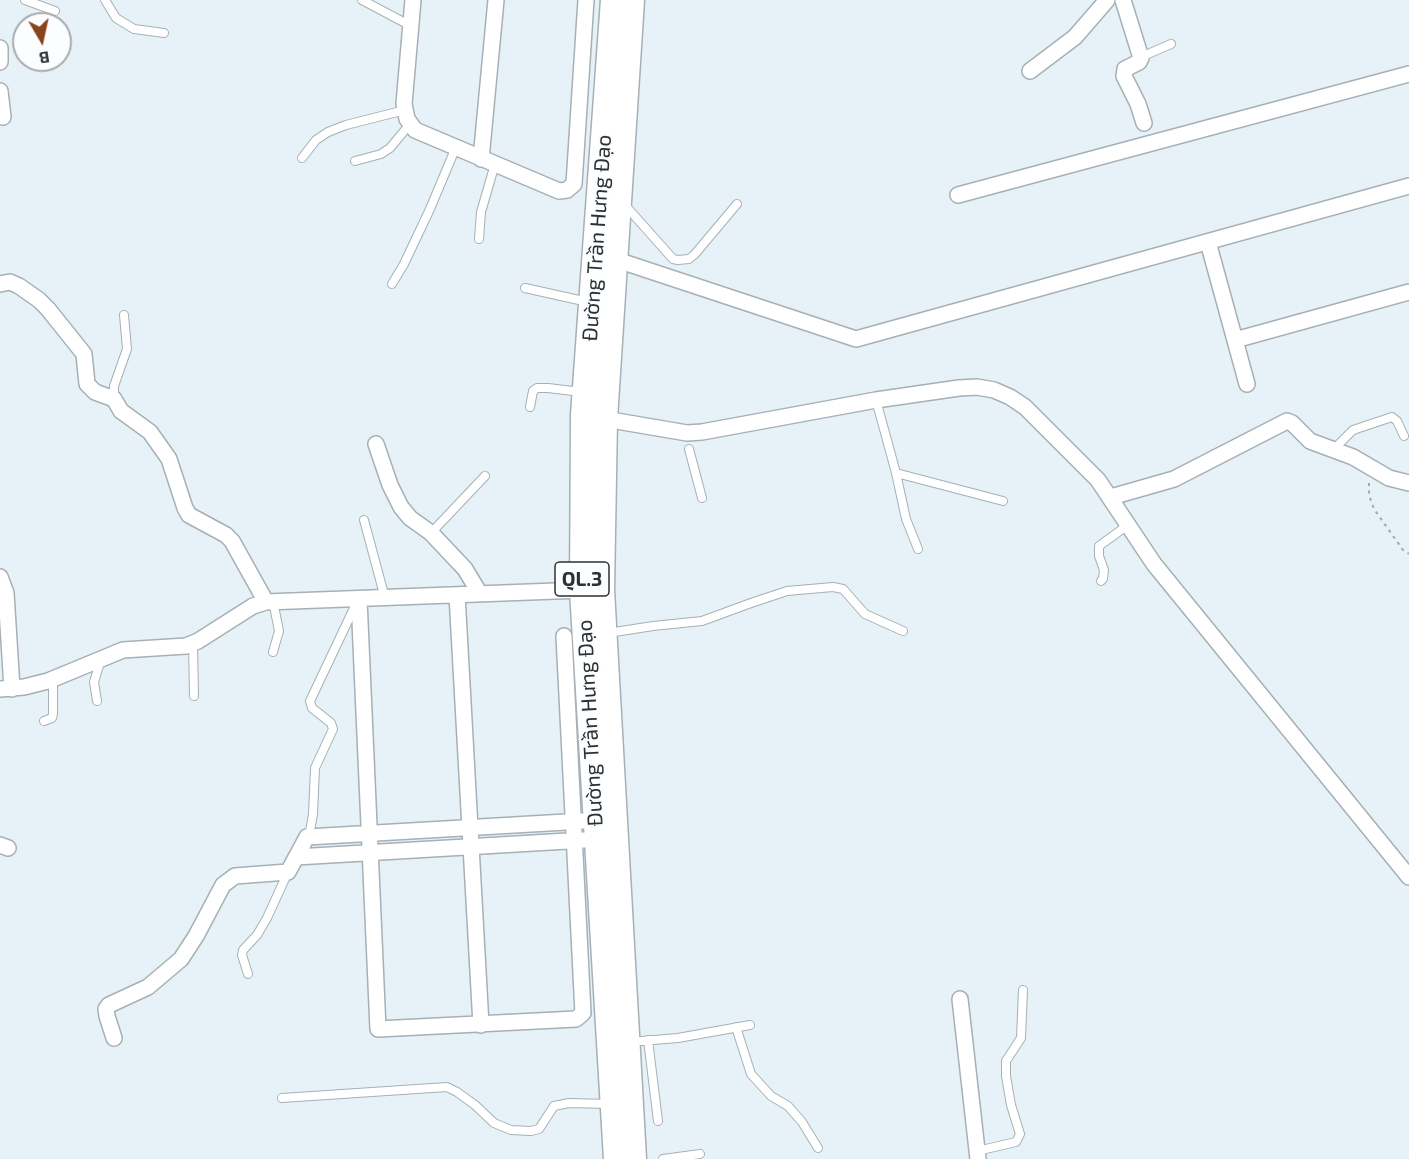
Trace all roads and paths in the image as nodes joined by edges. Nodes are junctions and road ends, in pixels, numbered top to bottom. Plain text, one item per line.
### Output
1 (25, 0) edge
2 (105, 0) edge
3 (362, 0) edge
4 (413, 0) edge
5 (496, 0) edge
6 (586, 0) edge
7 (613, 0) edge
8 (632, 0) edge
9 (1107, 0) edge
10 (1123, 0) edge
11 (54, 11) dead end
12 (411, 26) junction
13 (164, 33) dead end
14 (1171, 44) dead end
15 (0, 48) edge
16 (1141, 57) junction
17 (0, 62) edge
18 (1030, 71) dead end
19 (1409, 74) edge
20 (0, 91) edge
21 (3, 117) dead end
22 (408, 117) junction
23 (1144, 123) dead end
24 (456, 147) junction
25 (302, 158) dead end
26 (355, 161) dead end
27 (488, 162) junction
28 (1409, 186) edge
29 (958, 195) dead end
30 (618, 198) junction
31 (737, 204) dead end
32 (479, 239) dead end
33 (1208, 242) junction
34 (614, 259) junction
35 (0, 284) edge
36 (392, 284) dead end
37 (525, 288) dead end
38 (1409, 292) edge
39 (592, 303) junction
40 (124, 315) dead end
41 (1235, 340) junction
42 (1247, 384) dead end
43 (114, 399) junction
44 (876, 400) junction
45 (530, 407) dead end
46 (591, 409) junction
47 (1404, 436) dead end
48 (688, 441) junction
49 (376, 444) dead end
50 (1333, 450) junction
51 (1372, 468) junction
52 (896, 473) junction
53 (485, 476) dead end
54 (1409, 483) edge
55 (1111, 497) junction
56 (702, 498) dead end
57 (1003, 501) dead end
58 (364, 520) dead end
59 (1128, 525) junction
60 (431, 533) junction
61 (918, 549) dead end
62 (1409, 554) edge
63 (0, 577) edge
64 (1101, 581) dead end
65 (582, 590) junction
66 (480, 594) junction
67 (457, 595) junction
68 (385, 598) junction
69 (359, 599) junction
70 (269, 601) junction
71 (903, 631) dead end
72 (604, 634) junction
73 (564, 636) dead end
74 (193, 643) junction
75 (273, 652) dead end
76 (101, 658) junction
77 (52, 679) junction
78 (4, 690) edge
79 (194, 696) dead end
80 (97, 702) dead end
81 (44, 721) dead end
82 (470, 828) junction
83 (585, 831) junction
84 (369, 834) junction
85 (307, 837) junction
86 (471, 847) junction
87 (370, 853) junction
88 (296, 857) junction
89 (288, 872) junction
90 (1409, 877) edge
91 (248, 974) dead end
92 (1023, 990) dead end
93 (960, 999) dead end
94 (481, 1025) junction
95 (750, 1025) dead end
96 (736, 1027) junction
97 (114, 1038) dead end
98 (638, 1041) junction
99 (282, 1098) dead end
100 (621, 1103) junction
101 (658, 1121) dead end
102 (818, 1148) dead end
103 (700, 1154) dead end
104 (977, 1155) edge
105 (616, 1159) edge
106 (634, 1159) edge
107 (663, 1159) edge

1 - 11 lane
2 - 13 lane
3 - 12 lane
4 - 12 street
5 - 27 street
6 - 27 street
7 - 39 highway, Đường Trần Hưng Đạo / QL.3
8 - 30 highway, Đường Trần Hưng Đạo / QL.3
9 - 18 street
10 - 16 street
12 - 22 street
14 - 16 lane
15 - 17 street
16 - 23 street
19 - 29 street
20 - 21 street
22 - 24 street
22 - 25 lane
22 - 26 lane
24 - 27 street
24 - 36 lane
27 - 32 lane
28 - 33 street
30 - 31 lane
30 - 34 highway, Đường Trần Hưng Đạo / QL.3
33 - 34 street
33 - 41 street
34 - 46 highway, Đường Trần Hưng Đạo / QL.3
35 - 43 street
37 - 39 lane
38 - 41 street
39 - 46 highway, Đường Trần Hưng Đạo / QL.3
40 - 43 lane
41 - 42 street
43 - 70 street
44 - 48 street
44 - 52 lane
44 - 55 street
45 - 46 lane
46 - 48 street
46 - 65 highway, Đường Trần Hưng Đạo / QL.3
46 - 72 highway, Đường Trần Hưng Đạo / QL.3
47 - 50 lane
48 - 56 lane
49 - 60 street
50 - 51 street
50 - 55 street
51 - 54 street
51 - 62 path
52 - 57 lane
52 - 61 lane
53 - 60 lane
55 - 59 street
58 - 68 lane
59 - 64 lane
59 - 90 street
60 - 66 street
63 - 78 street
65 - 66 street
65 - 83 highway, Đường Trần Hưng Đạo / QL.3
66 - 67 street
67 - 68 street
67 - 82 street
68 - 69 street
69 - 70 street
69 - 84 street
69 - 85 lane
70 - 74 street
70 - 75 lane
71 - 72 lane
72 - 98 highway, Đường Trần Hưng Đạo / QL.3
73 - 83 street
74 - 76 street
74 - 79 lane
76 - 77 street
76 - 80 lane
77 - 78 street
77 - 81 lane
82 - 83 street
82 - 84 street
82 - 86 street
83 - 86 street
83 - 94 street
83 - 100 highway, Đường Trần Hưng Đạo / QL.3
84 - 85 street
84 - 87 street
85 - 88 street
86 - 87 street
86 - 94 street
87 - 88 street
87 - 94 street
88 - 89 street
89 - 91 lane
89 - 97 street
92 - 104 lane
93 - 104 street
95 - 96 lane
96 - 98 lane
96 - 102 lane
98 - 100 highway, Đường Trần Hưng Đạo / QL.3
98 - 101 lane
99 - 100 lane
100 - 105 highway, Đường Trần Hưng Đạo / QL.3
100 - 106 highway, Đường Trần Hưng Đạo / QL.3
103 - 107 lane

